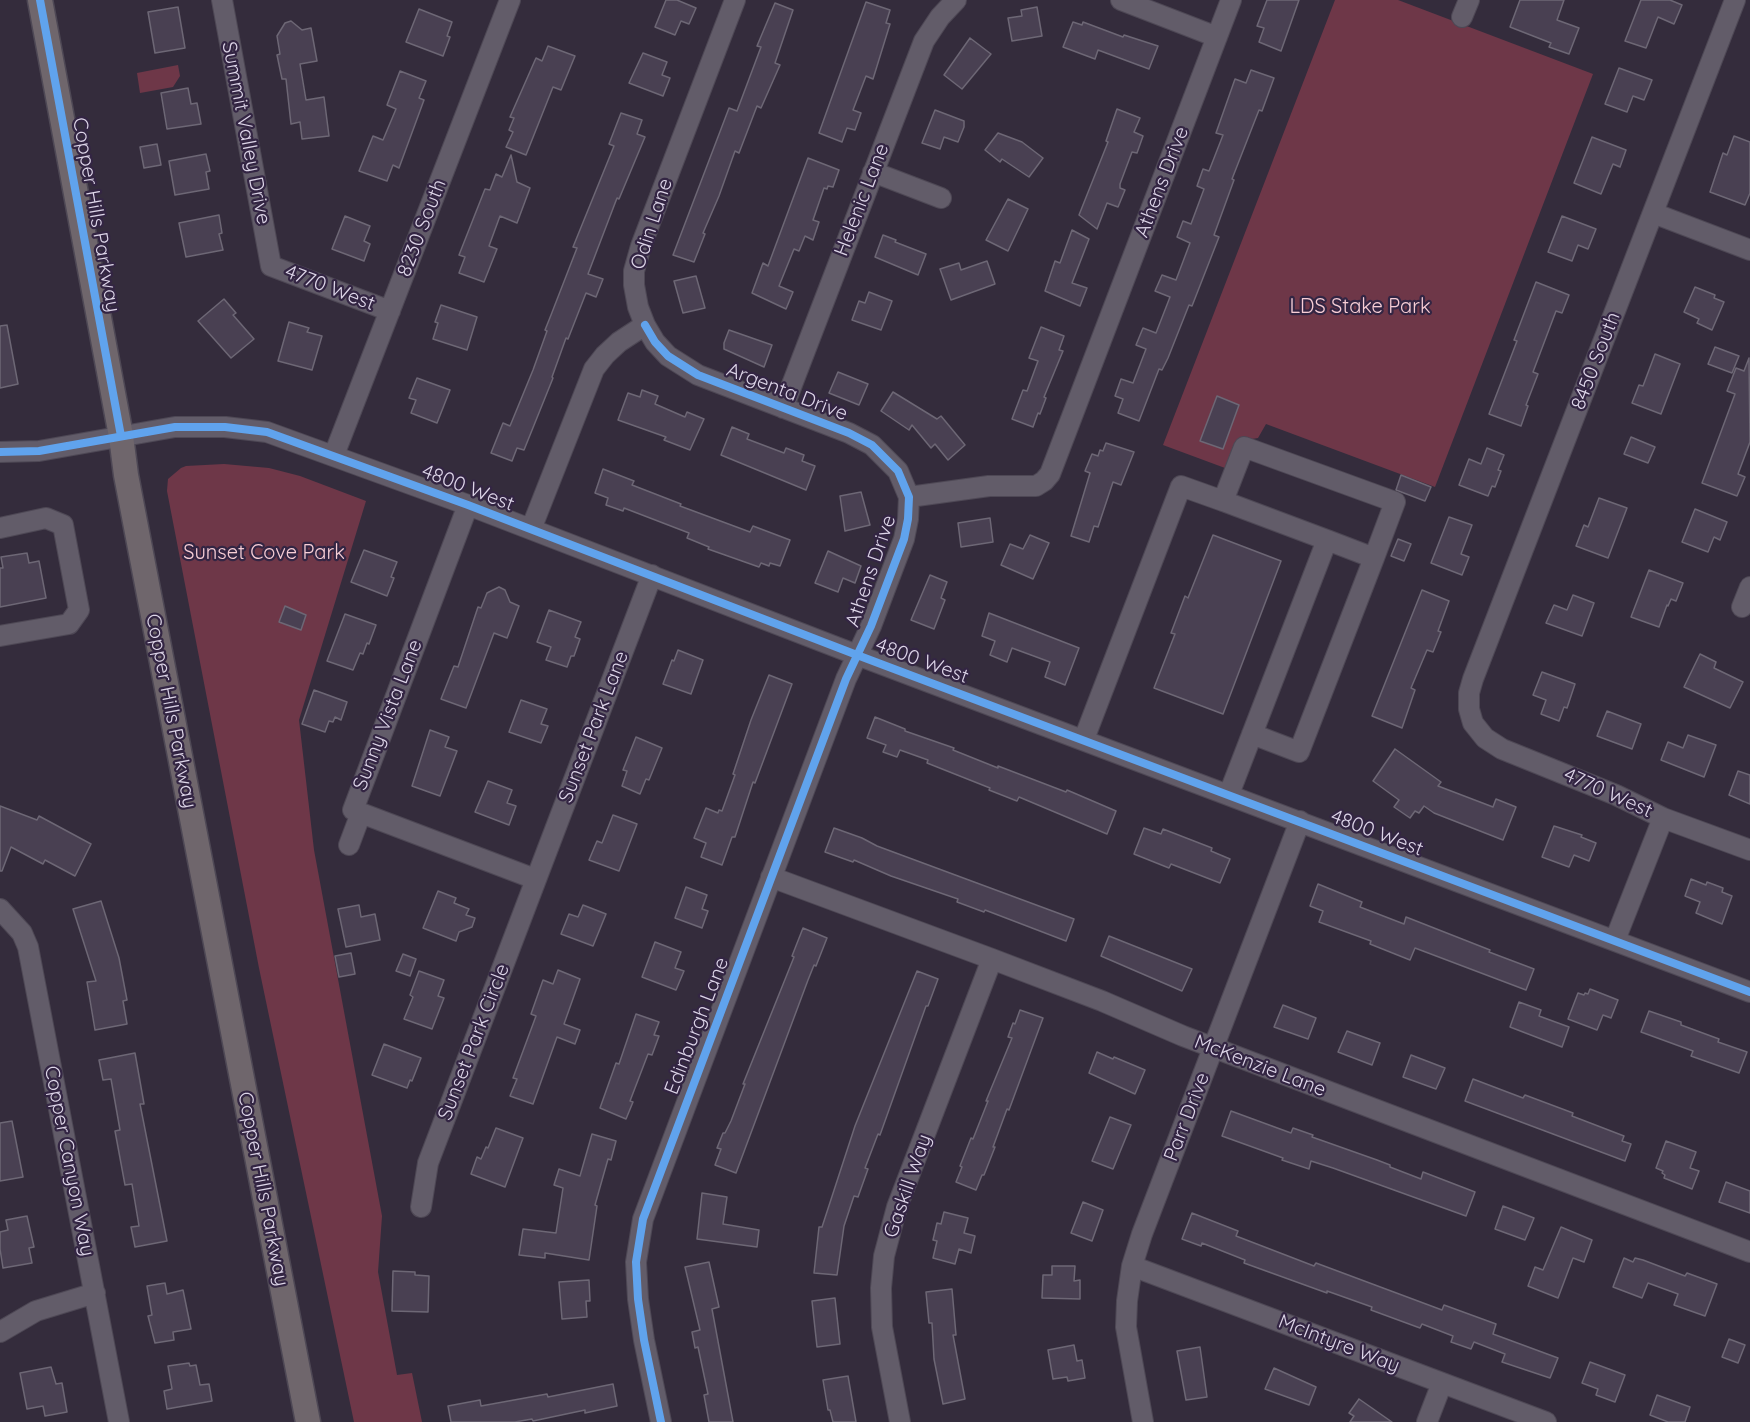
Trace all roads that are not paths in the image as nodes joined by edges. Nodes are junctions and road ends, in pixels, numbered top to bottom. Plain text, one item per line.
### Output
1 (40, 0) edge
2 (222, 0) edge
3 (510, 0) edge
4 (735, 0) edge
5 (956, 0) edge
6 (1121, 0) edge
7 (1231, 0) edge
8 (1735, 0) edge
9 (1217, 37) junction
10 (873, 172) junction
11 (941, 198) dead end
12 (1653, 213) junction
13 (1750, 250) edge
14 (271, 266) joint
15 (390, 310) junction
16 (645, 325) junction
17 (783, 408) junction
18 (121, 436) junction
19 (0, 452) edge
20 (334, 455) junction
21 (909, 497) junction
22 (1223, 501) junction
23 (468, 505) junction
24 (0, 528) edge
25 (531, 529) junction
26 (1327, 540) junction
27 (1374, 558) junction
28 (652, 575) junction
29 (1750, 587) edge
30 (1742, 607) dead end
31 (0, 636) edge
32 (858, 655) junction
33 (1473, 723) joint
34 (1252, 734) junction
35 (1084, 739) junction
36 (1229, 794) junction
37 (360, 813) junction
38 (1663, 818) junction
39 (1300, 821) junction
40 (349, 845) dead end
41 (1750, 850) edge
42 (771, 877) junction
43 (535, 879) junction
44 (0, 909) edge
45 (1615, 940) junction
46 (992, 959) junction
47 (1750, 992) edge
48 (1213, 1048) junction
49 (421, 1207) dead end
50 (1750, 1252) edge
51 (1132, 1266) junction
52 (95, 1293) junction
53 (0, 1332) edge
54 (1442, 1383) junction
55 (119, 1422) edge
56 (308, 1422) edge
57 (661, 1422) edge
58 (900, 1422) edge
59 (1143, 1422) edge
60 (1427, 1422) edge
61 (1546, 1422) edge

1 - 18 main road, Copper Hills Parkway
2 - 14 street, Summit Valley Drive
3 - 15 street, 8230 South
4 - 16 street, Odin Lane
5 - 10 street, Helenic Lane
6 - 9 street
7 - 9 street, Athens Drive
8 - 12 street, 8450 South
9 - 21 street, Athens Drive
10 - 11 street
10 - 17 street, Helenic Lane
12 - 13 street
12 - 33 street, 8450 South
14 - 15 street, 4770 West
15 - 20 street, 8230 South
16 - 17 street, Argenta Drive
16 - 25 street
17 - 21 street, Argenta Drive
18 - 19 street, 4800 West
18 - 20 street, 4800 West
18 - 56 main road, Copper Hills Parkway
20 - 23 street, 4800 West
21 - 32 street, Athens Drive
22 - 26 street
22 - 27 street
22 - 35 street
23 - 25 street, 4800 West
23 - 37 street, Sunny Vista Lane
24 - 31 street
25 - 28 street, 4800 West
26 - 27 street
26 - 34 street
27 - 34 street
28 - 32 street, 4800 West
28 - 43 street, Sunset Park Lane
29 - 30 street
32 - 35 street, 4800 West
32 - 42 street, Edinburgh Lane
33 - 38 street, 4770 West
34 - 36 street
35 - 36 street, 4800 West
36 - 39 street, 4800 West
37 - 40 street
37 - 43 street, Sunny Vista Lane
38 - 41 street, 4770 West
38 - 45 street
39 - 45 street, 4800 West
39 - 48 street, Parr Drive
42 - 46 street, McKenzie Lane
42 - 57 street, Edinburgh Lane
43 - 49 street, Sunset Park Circle
44 - 52 street, Copper Canyon Way
45 - 47 street, 4800 West
46 - 48 street, McKenzie Lane
46 - 58 street, Gaskill Way
48 - 50 street, McKenzie Lane
48 - 51 street, Parr Drive
51 - 54 street, McIntyre Way
51 - 59 street, Parr Drive
52 - 53 street
52 - 55 street, Copper Canyon Way
54 - 60 street
54 - 61 street, McIntyre Way

